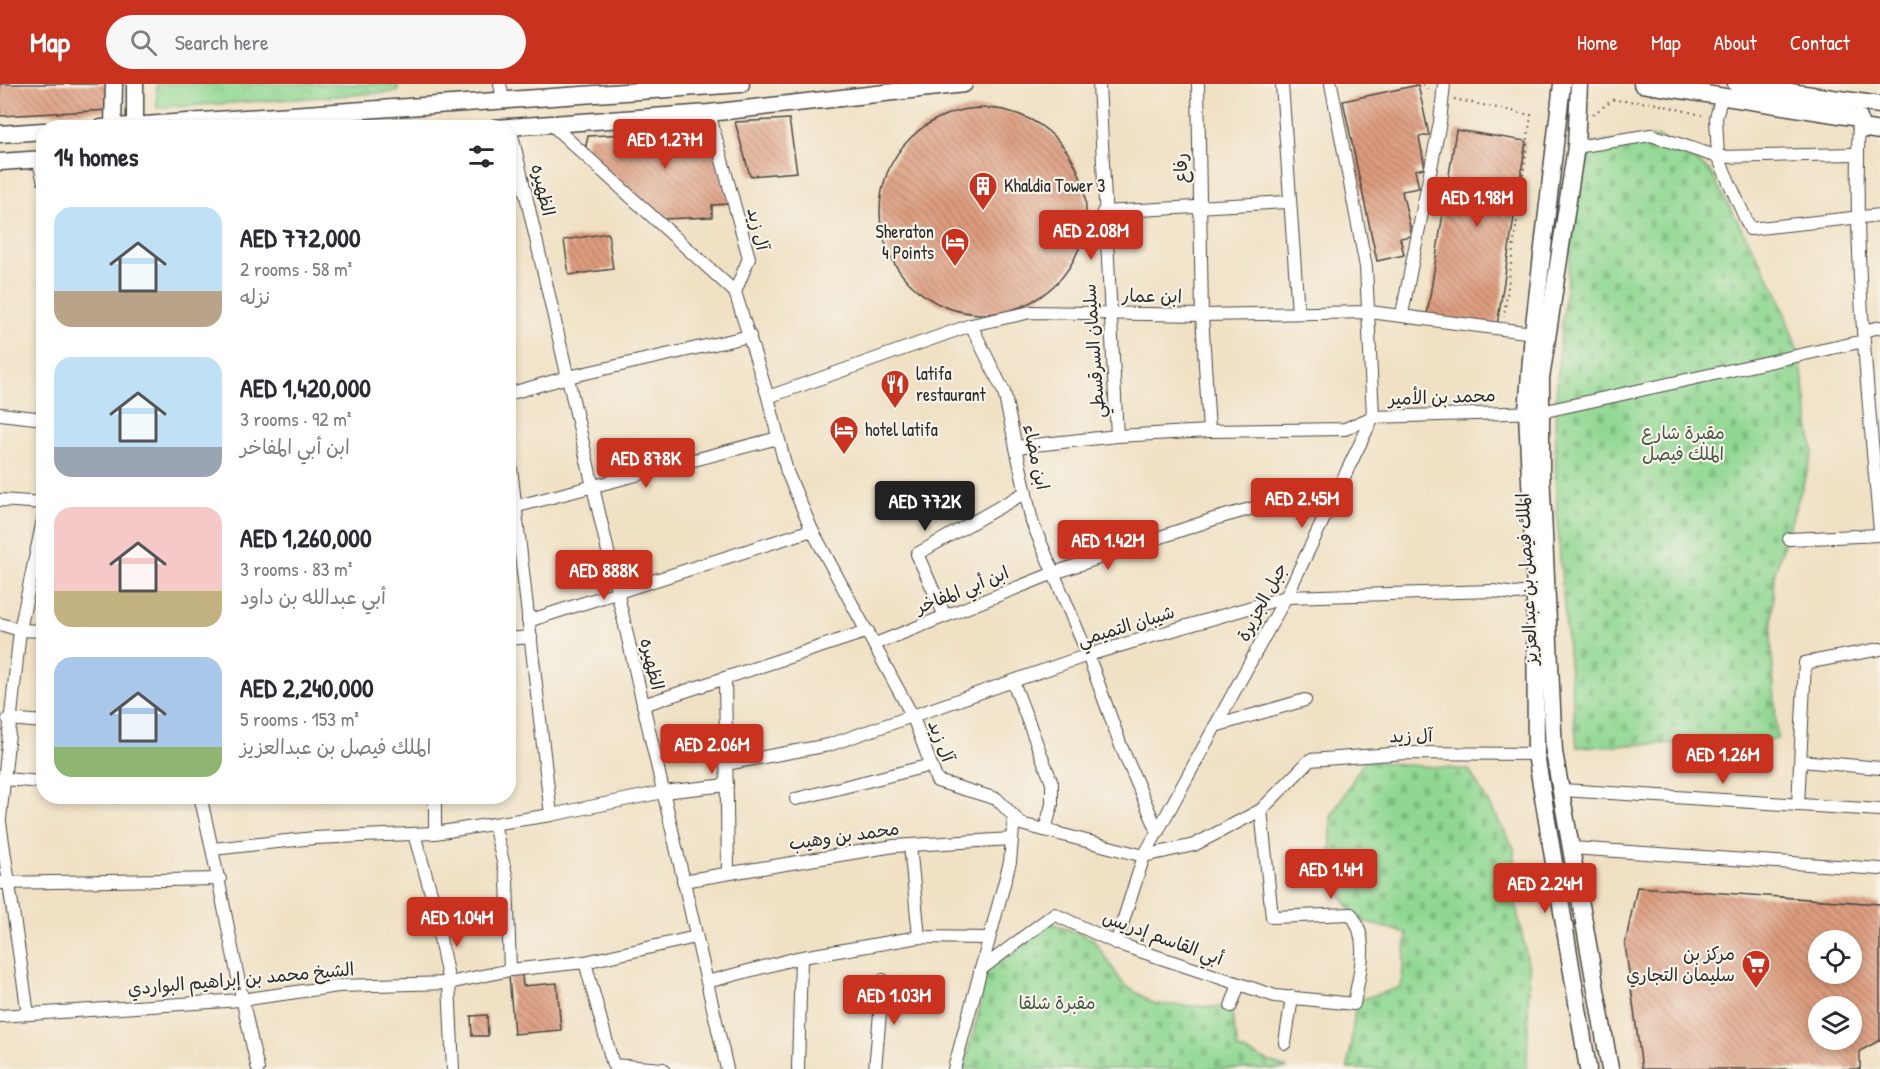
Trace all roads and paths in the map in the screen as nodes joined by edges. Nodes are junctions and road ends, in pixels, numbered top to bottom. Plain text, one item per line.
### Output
1 (114, 84) edge
2 (135, 84) edge
3 (741, 84) edge
4 (964, 84) edge
5 (1099, 84) edge
6 (1198, 84) edge
7 (1282, 84) edge
8 (1330, 84) edge
9 (1423, 84) edge
10 (1434, 84) edge
11 (1562, 84) edge
12 (1579, 84) edge
13 (1642, 84) edge
14 (1736, 84) edge
15 (720, 85) edge
16 (599, 88) edge
17 (1443, 90) edge
18 (501, 92) edge
19 (1722, 95) junction
20 (1880, 105) edge
21 (709, 113) junction
22 (1591, 116) dead end
23 (1716, 118) junction
24 (1859, 118) junction
25 (113, 120) edge
26 (135, 120) edge
27 (190, 120) edge
28 (551, 124) junction
29 (516, 126) edge
30 (1880, 131) edge
31 (36, 132) edge
32 (0, 134) edge
33 (1576, 147) junction
34 (1857, 154) junction
35 (1718, 157) junction
36 (36, 159) edge
37 (0, 162) edge
38 (516, 181) edge
39 (1288, 202) junction
40 (1200, 206) junction
41 (1103, 212) junction
42 (1880, 215) edge
43 (1859, 216) junction
44 (735, 292) junction
45 (1370, 312) junction
46 (1109, 313) junction
47 (1298, 313) junction
48 (1402, 314) junction
49 (1202, 315) junction
50 (971, 325) junction
51 (1880, 327) edge
52 (1503, 330) junction
53 (1540, 334) junction
54 (750, 336) junction
55 (1863, 336) junction
56 (567, 377) junction
57 (516, 392) edge
58 (768, 397) junction
59 (1534, 412) junction
60 (0, 414) edge
61 (1373, 417) junction
62 (36, 418) edge
63 (1209, 431) junction
64 (1117, 436) junction
65 (778, 438) junction
66 (1016, 447) junction
67 (593, 488) junction
68 (1339, 488) junction
69 (1026, 492) junction
70 (0, 500) edge
71 (36, 502) edge
72 (516, 507) edge
73 (812, 530) junction
74 (1880, 533) edge
75 (516, 536) edge
76 (1789, 539) dead end
77 (36, 553) edge
78 (1054, 573) junction
79 (1542, 590) junction
80 (618, 595) junction
81 (1286, 597) junction
82 (945, 616) junction
83 (528, 621) junction
84 (0, 624) edge
85 (20, 630) junction
86 (36, 631) edge
87 (868, 631) junction
88 (531, 637) junction
89 (516, 638) edge
90 (875, 644) junction
91 (1880, 648) edge
92 (1088, 655) junction
93 (725, 678) junction
94 (1013, 682) junction
95 (1305, 700) dead end
96 (643, 705) junction
97 (913, 717) junction
98 (8, 719) junction
99 (36, 721) edge
100 (1215, 726) junction
101 (1536, 753) junction
102 (1801, 761) junction
103 (726, 764) junction
104 (931, 765) junction
105 (1880, 768) edge
106 (3, 779) junction
107 (36, 782) edge
108 (727, 785) junction
109 (1563, 790) junction
110 (663, 792) junction
111 (796, 799) dead end
112 (199, 804) edge
113 (435, 804) edge
114 (1798, 805) junction
115 (1261, 810) junction
116 (1880, 810) edge
117 (551, 815) junction
118 (1014, 817) junction
119 (0, 820) edge
120 (494, 824) junction
121 (1046, 830) junction
122 (1158, 832) junction
123 (435, 833) junction
124 (414, 834) junction
125 (1012, 839) junction
126 (910, 845) junction
127 (1572, 848) junction
128 (213, 849) junction
129 (1144, 856) junction
130 (1880, 869) edge
131 (728, 871) junction
132 (220, 879) junction
133 (683, 881) junction
134 (4, 883) edge
135 (696, 937) junction
136 (919, 937) junction
137 (988, 938) junction
138 (1116, 944) junction
139 (801, 958) junction
140 (585, 962) junction
141 (510, 970) junction
142 (980, 970) junction
143 (883, 980) dead end
144 (707, 982) junction
145 (449, 983) junction
146 (1239, 984) junction
147 (1292, 997) junction
148 (242, 1000) junction
149 (1231, 1006) dead end
150 (28, 1014) junction
151 (0, 1016) edge
152 (1285, 1044) dead end
153 (613, 1067) edge
154 (258, 1069) edge
155 (453, 1069) edge
156 (663, 1069) edge
157 (727, 1069) edge
158 (798, 1069) edge
159 (875, 1069) edge
160 (954, 1069) edge
161 (1588, 1069) edge
162 (1610, 1069) edge

1 - 25 street
2 - 26 street
3 - 15 street
4 - 21 street
5 - 41 street, سليمان السرقسطي
6 - 40 street, رفاع
7 - 39 street
8 - 45 street, جبل الجزيرة
9 - 10 path
11 - 53 street, الملك فيصل بن عبدالعزيز
12 - 33 street, الملك فيصل بن عبدالعزيز
13 - 19 street
14 - 20 street
15 - 16 street
16 - 18 street
17 - 48 street
17 - 52 path
18 - 27 street
19 - 23 street
19 - 24 street
21 - 28 street
21 - 44 street, آل زيد
22 - 23 path
23 - 35 street
24 - 30 street
24 - 34 street
28 - 29 street
28 - 44 street
31 - 32 street
33 - 35 street
33 - 53 street, الملك فيصل بن عبدالعزيز
34 - 35 street
34 - 43 street
35 - 43 street
36 - 37 street
38 - 56 street, الظهيره
39 - 40 street
39 - 47 street
40 - 41 street
40 - 49 street, رفاع
41 - 46 street, سليمان السرقسطي
42 - 43 street
43 - 55 street
44 - 54 street, آل زيد
45 - 47 street, ابن عمار
45 - 48 street, ابن عمار
45 - 61 street, جبل الجزيرة
46 - 49 street, ابن عمار
46 - 50 street, ابن عمار
46 - 64 street, سليمان السرقسطي
47 - 49 street, ابن عمار
48 - 52 street, ابن عمار
49 - 63 street, رفاع
50 - 58 street, ابن عمار
50 - 66 street, ابن مضاء
51 - 55 street, محمد بن الأمير
52 - 53 street, ابن عمار
53 - 59 street, الملك فيصل بن عبدالعزيز
54 - 56 street
54 - 58 street, آل زيد
55 - 59 street, محمد بن الأمير
55 - 74 street
56 - 57 street
56 - 67 street, الظهيره
58 - 65 street, آل زيد
59 - 61 street, محمد بن الأمير
59 - 79 street, الملك فيصل بن عبدالعزيز
60 - 62 street
61 - 63 street, محمد بن الأمير
61 - 68 street, جبل الجزيرة
63 - 64 street, محمد بن الأمير
64 - 66 street, محمد بن الأمير
65 - 67 street
65 - 73 street, آل زيد
66 - 69 street, ابن مضاء
67 - 72 street
67 - 80 street, الظهيره
68 - 78 street, ابن أبي المفاخر
68 - 81 street, جبل الجزيرة
69 - 78 street, ابن مضاء
69 - 82 street
70 - 71 street
73 - 80 street
73 - 87 street, آل زيد
74 - 76 street
75 - 83 street
77 - 85 street
78 - 82 street, ابن أبي المفاخر
78 - 92 street, ابن مضاء
79 - 81 street, شيبان التميمي
79 - 101 street, الملك فيصل بن عبدالعزيز
79 - 109 street, الملك فيصل بن عبدالعزيز
80 - 83 street
80 - 96 street, الظهيره
81 - 92 street, شيبان التميمي
81 - 100 street, جبل الجزيرة
82 - 90 street, ابن أبي المفاخر
83 - 88 street
84 - 85 street
85 - 86 street
85 - 98 street
87 - 90 street, آل زيد
87 - 93 street
88 - 89 street
88 - 117 street
90 - 97 street, آل زيد
91 - 102 street
92 - 94 street, شيبان التميمي
92 - 122 street, ابن مضاء
93 - 96 street
93 - 103 street
94 - 97 street, شيبان التميمي
94 - 121 street
95 - 100 street
96 - 110 street, الظهيره
97 - 103 street, شيبان التميمي
97 - 104 street, آل زيد
98 - 99 street
98 - 106 street
100 - 122 street, جبل الجزيرة
101 - 115 street, آل زيد
101 - 161 street, الملك فيصل بن عبدالعزيز
102 - 105 street
102 - 114 street
103 - 108 street
104 - 111 street
104 - 118 street, آل زيد
106 - 107 street
106 - 119 street
108 - 110 street
108 - 131 street
109 - 114 street
109 - 127 street, الملك فيصل بن عبدالعزيز
110 - 117 street
110 - 133 street, الظهيره
112 - 128 street
113 - 123 street
114 - 116 street
115 - 129 street, آل زيد
115 - 147 street, أبي القاسم إدريس
117 - 120 street
118 - 121 street, آل زيد
118 - 125 street
119 - 134 street
120 - 123 street
120 - 141 street
121 - 129 street, آل زيد
122 - 129 street, جبل الجزيرة
123 - 124 street
124 - 128 street
124 - 145 street
125 - 126 street, محمد بن وهيب
125 - 137 street
126 - 131 street, محمد بن وهيب
126 - 136 street
127 - 130 street
127 - 162 street, الملك فيصل بن عبدالعزيز
128 - 132 street
129 - 138 street, جبل الجزيرة
131 - 133 street, محمد بن وهيب
132 - 134 street
132 - 148 street
133 - 135 street, الظهيره
134 - 150 street
135 - 140 street, الشيخ محمد بن إبراهيم البواردي
135 - 144 street, الظهيره
136 - 137 street
136 - 139 street
137 - 142 street
138 - 142 street, أبي القاسم إدريس
138 - 146 street, أبي القاسم إدريس
139 - 144 street
139 - 158 street
140 - 141 street, الشيخ محمد بن إبراهيم البواردي
140 - 153 street
141 - 145 street, الشيخ محمد بن إبراهيم البواردي
142 - 160 street
143 - 159 street
144 - 157 street, الظهيره
145 - 148 street, الشيخ محمد بن إبراهيم البواردي
145 - 155 street
146 - 147 street, أبي القاسم إدريس
146 - 149 street
147 - 152 street
148 - 150 street, الشيخ محمد بن إبراهيم البواردي
148 - 154 street
150 - 151 street, الشيخ محمد بن إبراهيم البواردي
153 - 156 street

